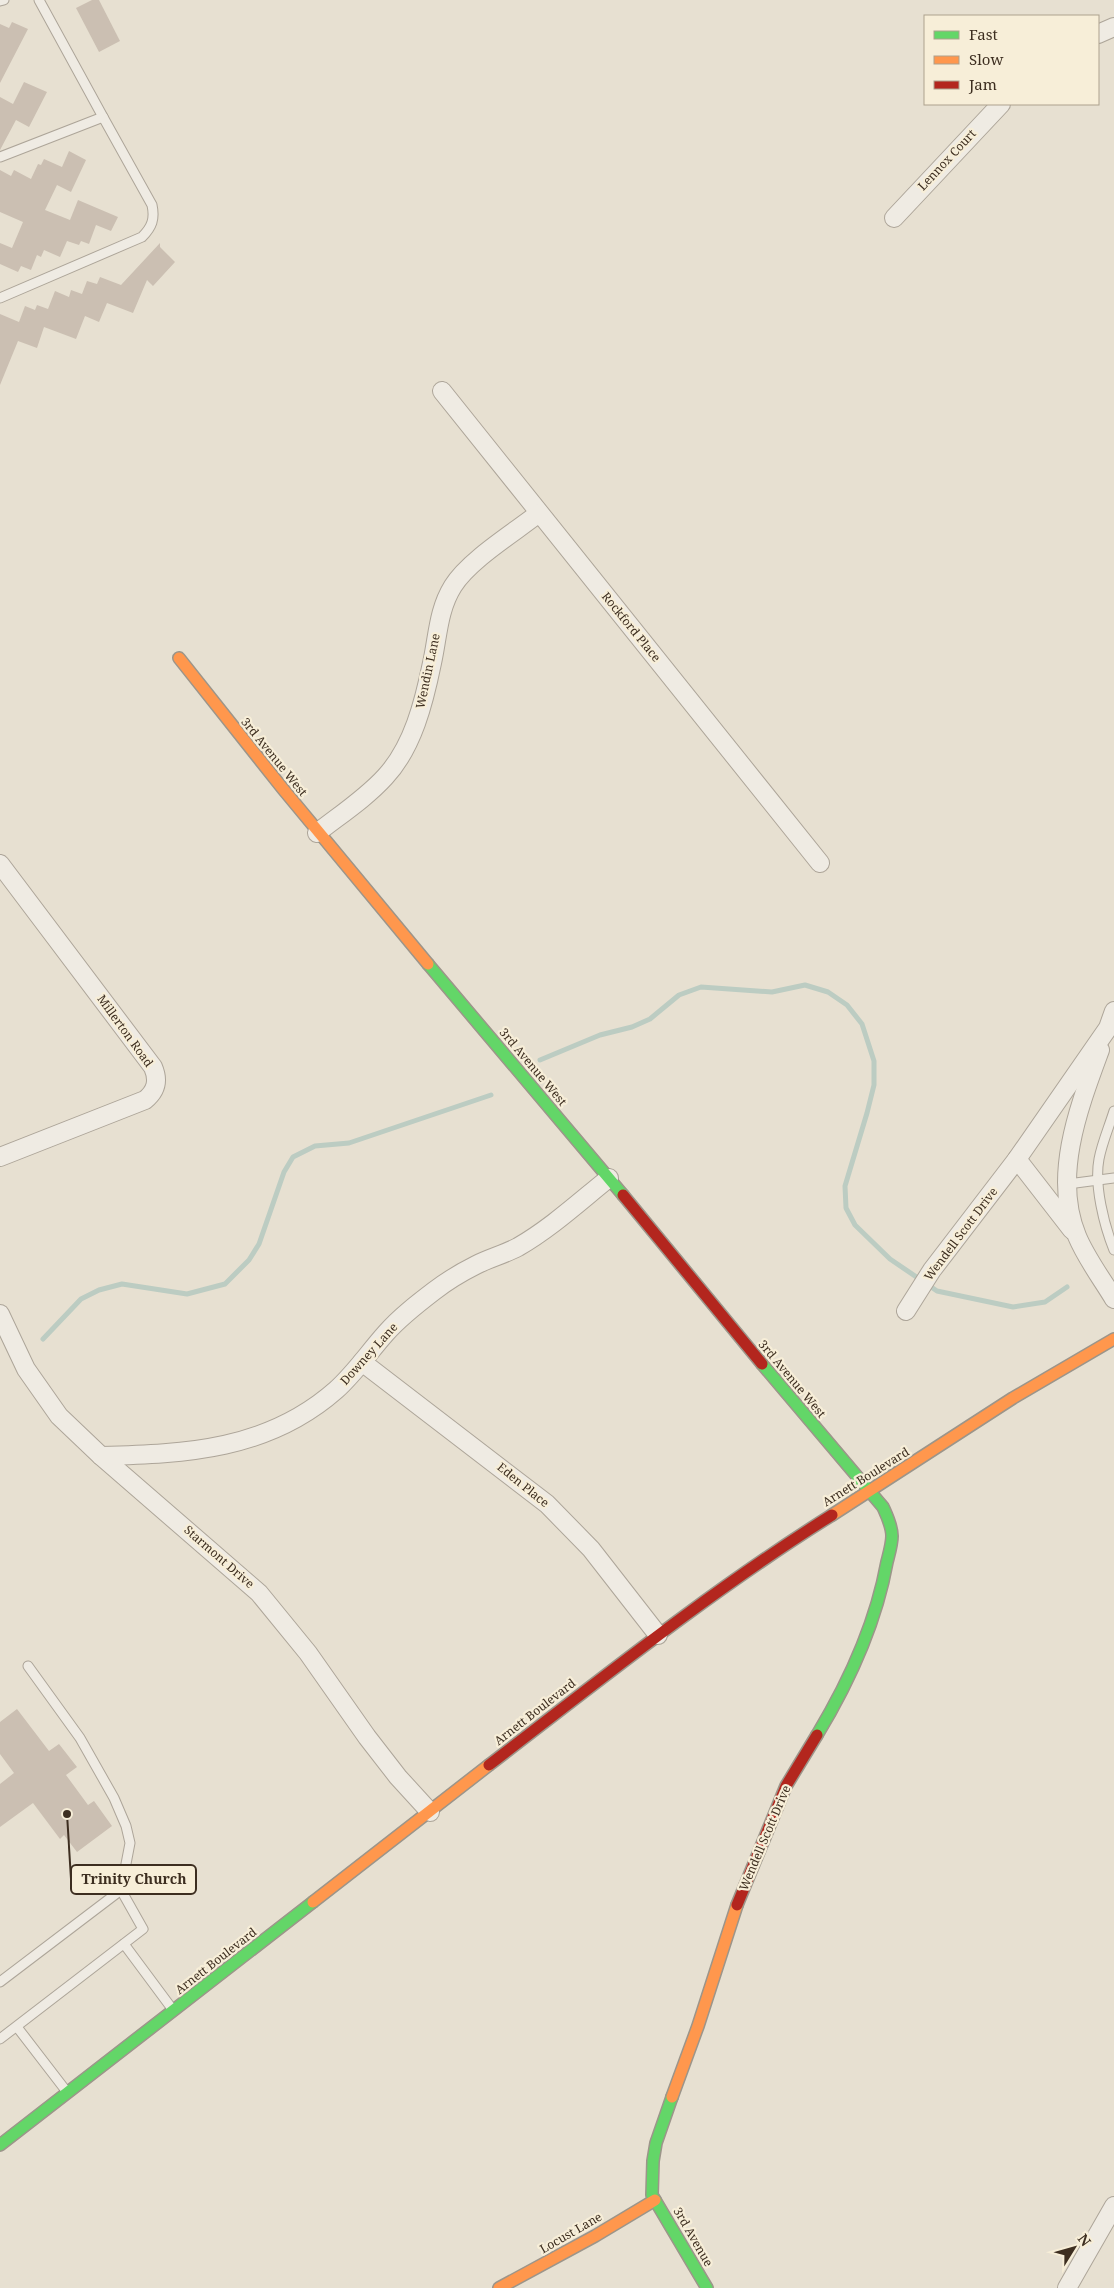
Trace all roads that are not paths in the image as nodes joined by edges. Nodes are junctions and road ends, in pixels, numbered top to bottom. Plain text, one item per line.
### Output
1 (4, 0) edge
2 (40, 0) edge
3 (0, 1) edge
4 (1114, 26) edge
5 (1099, 34) edge
6 (1000, 105) edge
7 (103, 117) junction
8 (0, 157) edge
9 (894, 218) dead end
10 (0, 298) edge
11 (442, 392) dead end
12 (540, 513) junction
13 (179, 658) dead end
14 (317, 832) junction
15 (820, 863) dead end
16 (0, 864) edge
17 (1114, 1011) edge
18 (1111, 1027) edge
19 (1114, 1111) edge
20 (0, 1157) edge
21 (1017, 1159) junction
22 (609, 1178) junction
23 (1114, 1178) edge
24 (1099, 1180) junction
25 (1068, 1184) junction
26 (1077, 1237) junction
27 (1114, 1250) edge
28 (1114, 1299) edge
29 (909, 1306) dead end
30 (0, 1314) edge
31 (1114, 1339) edge
32 (362, 1362) junction
33 (101, 1456) junction
34 (869, 1491) junction
35 (658, 1635) junction
36 (28, 1666) dead end
37 (430, 1812) junction
38 (121, 1890) junction
39 (124, 1944) junction
40 (0, 1982) edge
41 (174, 2012) junction
42 (17, 2027) junction
43 (0, 2039) edge
44 (68, 2092) junction
45 (0, 2145) edge
46 (655, 2200) junction
47 (1114, 2206) edge
48 (499, 2288) edge
49 (707, 2288) edge
50 (1067, 2288) edge

1 - 3 lane
2 - 7 lane
4 - 5 street
6 - 9 street, Lennox Court
7 - 8 lane
7 - 10 lane
11 - 12 street, Rockford Place
12 - 14 street, Wendin Lane
12 - 15 street, Rockford Place
13 - 14 street, 3rd Avenue West
14 - 22 street, 3rd Avenue West
16 - 20 street, Millerton Road
17 - 18 street, Wendell Scott Drive
18 - 21 street, Wendell Scott Drive
18 - 25 street, Wendell Scott Drive
19 - 24 lane
21 - 26 street, Wendell Scott Drive
21 - 29 street, Wendell Scott Drive
22 - 32 street, Downey Lane
22 - 34 street, 3rd Avenue West
23 - 24 lane
24 - 25 lane
24 - 27 lane
25 - 26 street, Wendell Scott Drive
26 - 28 street, Wendell Scott Drive
30 - 33 street, Starmont Drive
31 - 34 street, Arnett Boulevard
32 - 33 street, Downey Lane
32 - 35 street, Eden Place
33 - 37 street, Starmont Drive
34 - 35 street, Arnett Boulevard
34 - 46 street, Wendell Scott Drive
35 - 37 street, Arnett Boulevard
36 - 38 lane
37 - 41 street, Arnett Boulevard
38 - 39 lane
38 - 40 lane
39 - 41 lane
39 - 42 lane
41 - 44 street, Arnett Boulevard
42 - 43 lane
42 - 44 lane
44 - 45 street, Arnett Boulevard
46 - 48 street, Locust Lane
46 - 49 street, 3rd Avenue
47 - 50 street

